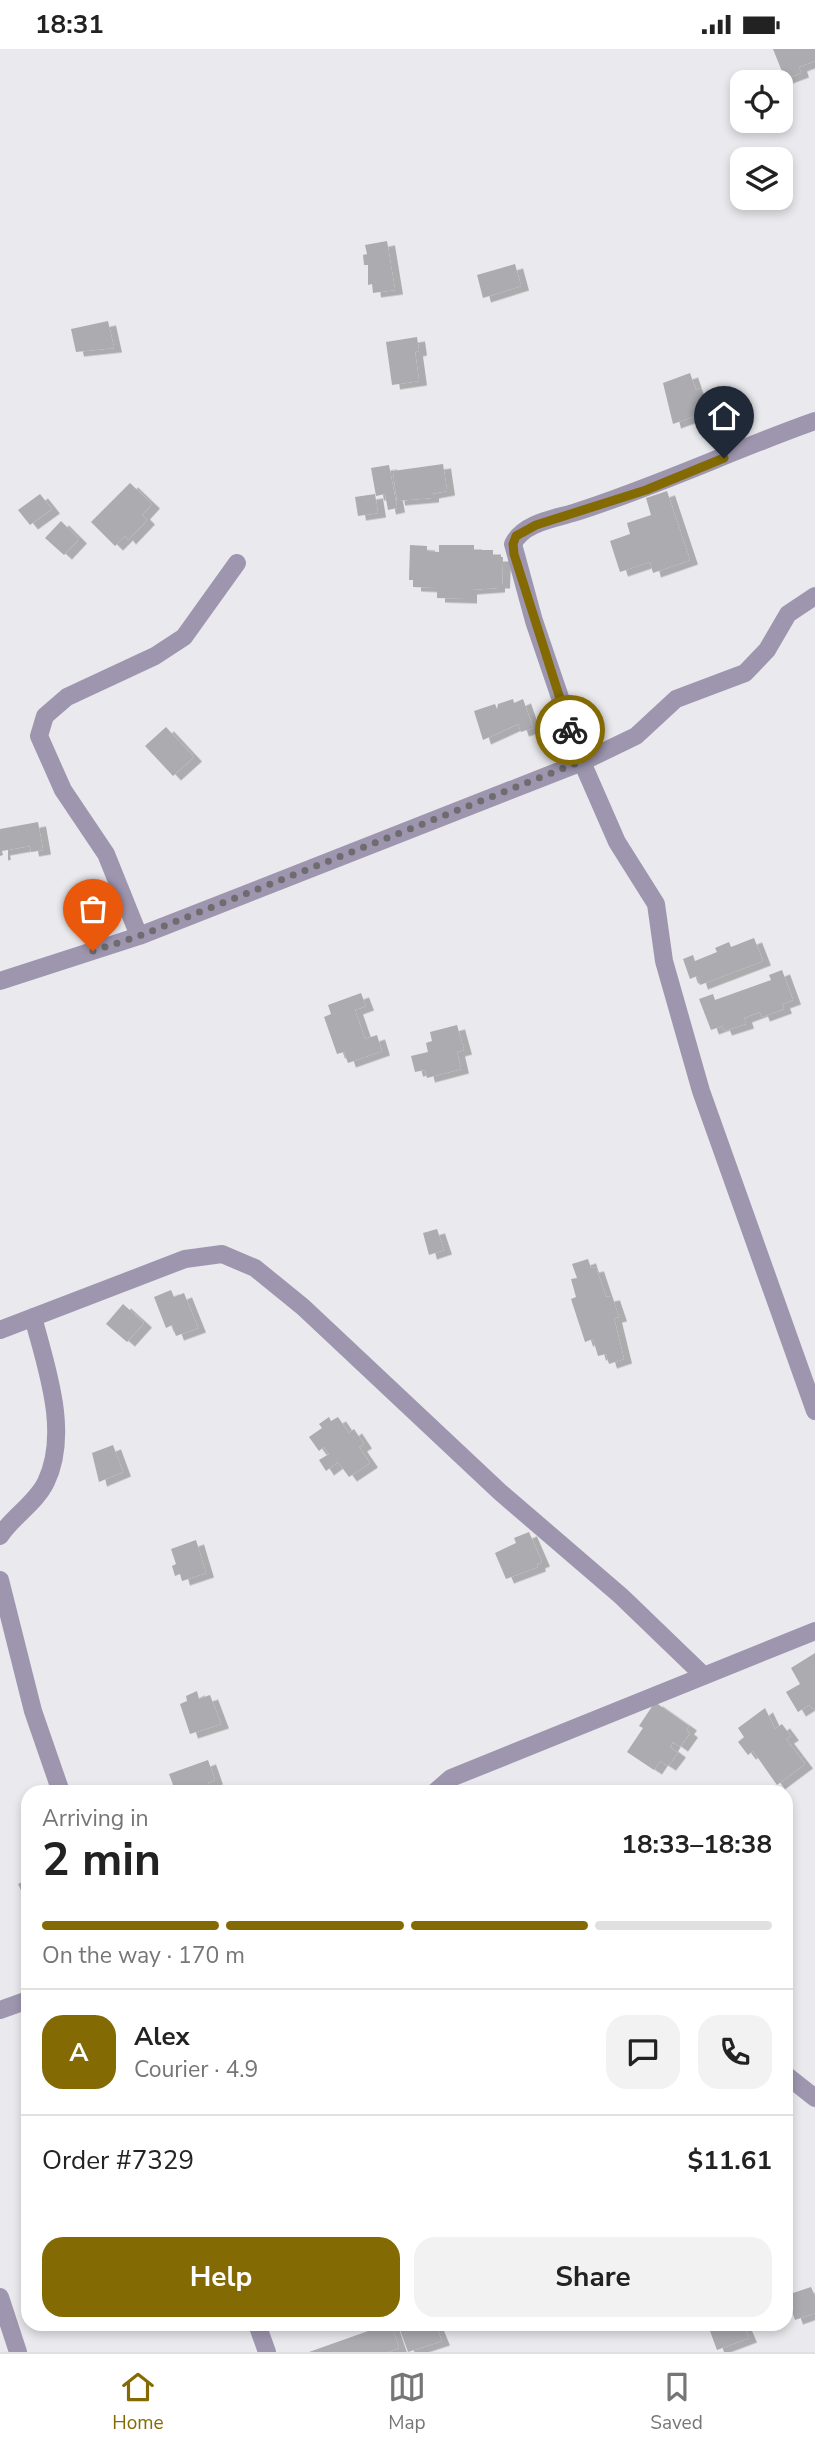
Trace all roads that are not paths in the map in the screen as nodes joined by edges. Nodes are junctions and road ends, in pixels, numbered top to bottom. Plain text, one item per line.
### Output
1 (815, 421) edge
2 (237, 563) dead end
3 (815, 596) edge
4 (582, 761) junction
5 (139, 936) junction
6 (0, 981) edge
7 (33, 1317) junction
8 (0, 1330) edge
9 (815, 1411) edge
10 (0, 1537) edge
11 (0, 1580) edge
12 (815, 1631) edge
13 (704, 1676) junction
14 (59, 1785) edge
15 (443, 1785) edge
16 (21, 2002) edge
17 (0, 2010) edge
18 (793, 2081) edge
19 (815, 2098) edge
20 (0, 2297) edge
21 (260, 2331) edge
22 (18, 2352) edge
23 (267, 2352) edge

1 - 4 street
2 - 5 street
3 - 4 street
4 - 5 street
4 - 9 street
5 - 6 street
7 - 8 street
7 - 10 street
7 - 13 street
11 - 14 street
12 - 13 street
13 - 15 street
16 - 17 street
18 - 19 street
20 - 22 street
21 - 23 street

